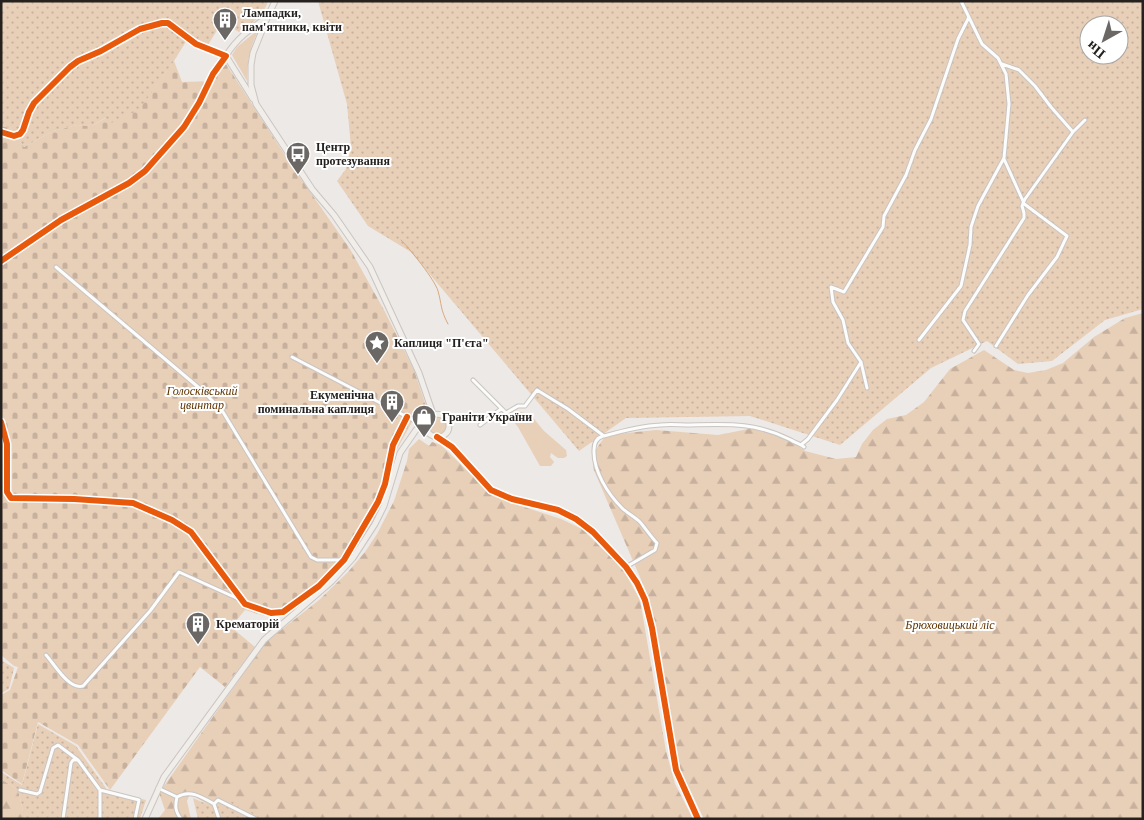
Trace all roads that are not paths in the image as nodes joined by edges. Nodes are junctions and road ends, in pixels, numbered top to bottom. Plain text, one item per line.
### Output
1 (275, 1) edge
2 (961, 1) edge
3 (969, 16) junction
4 (266, 18) junction
5 (226, 56) junction
6 (1001, 64) junction
7 (256, 104) junction
8 (1085, 120) dead end
9 (1, 132) edge
10 (1073, 132) junction
11 (1004, 158) junction
12 (1023, 202) junction
13 (1, 261) edge
14 (56, 267) dead end
15 (919, 340) dead end
16 (996, 346) dead end
17 (974, 351) dead end
18 (292, 357) dead end
19 (861, 362) junction
20 (473, 380) dead end
21 (867, 388) dead end
22 (501, 409) junction
23 (407, 416) junction
24 (431, 416) junction
25 (1, 422) edge
26 (480, 425) dead end
27 (421, 426) junction
28 (449, 429) junction
29 (428, 432) junction
30 (604, 436) junction
31 (437, 437) junction
32 (452, 447) junction
33 (344, 560) junction
34 (626, 567) junction
35 (243, 601) junction
36 (46, 655) dead end
37 (78, 760) junction
38 (158, 788) junction
39 (20, 790) dead end
40 (100, 790) junction
41 (176, 797) junction
42 (214, 804) junction
43 (63, 819) edge
44 (100, 819) edge
45 (135, 819) edge
46 (145, 819) edge
47 (180, 819) edge
48 (219, 819) edge
49 (256, 819) edge
50 (698, 819) edge

1 - 4 street
2 - 3 street
3 - 6 street
3 - 19 street
4 - 5 street
4 - 7 street
5 - 7 street
5 - 9 street
5 - 13 street
6 - 10 street
6 - 11 street
7 - 24 street
8 - 10 street
10 - 12 street
11 - 12 street
11 - 15 street
12 - 16 street
12 - 17 street
14 - 33 street
18 - 23 street
19 - 21 street
19 - 30 street
20 - 22 street
22 - 26 street
22 - 30 street
23 - 27 street
23 - 33 street
24 - 27 street
24 - 28 street
24 - 29 street
25 - 35 street
27 - 29 street
27 - 38 street
28 - 31 street
28 - 32 street
29 - 31 street
30 - 34 street
31 - 32 street
32 - 34 street
33 - 35 street
34 - 50 street
35 - 36 street
37 - 39 street
37 - 40 street
37 - 43 street
38 - 41 street
38 - 46 street
40 - 44 street
40 - 45 street
41 - 42 street
41 - 47 street
42 - 48 street
42 - 49 street

